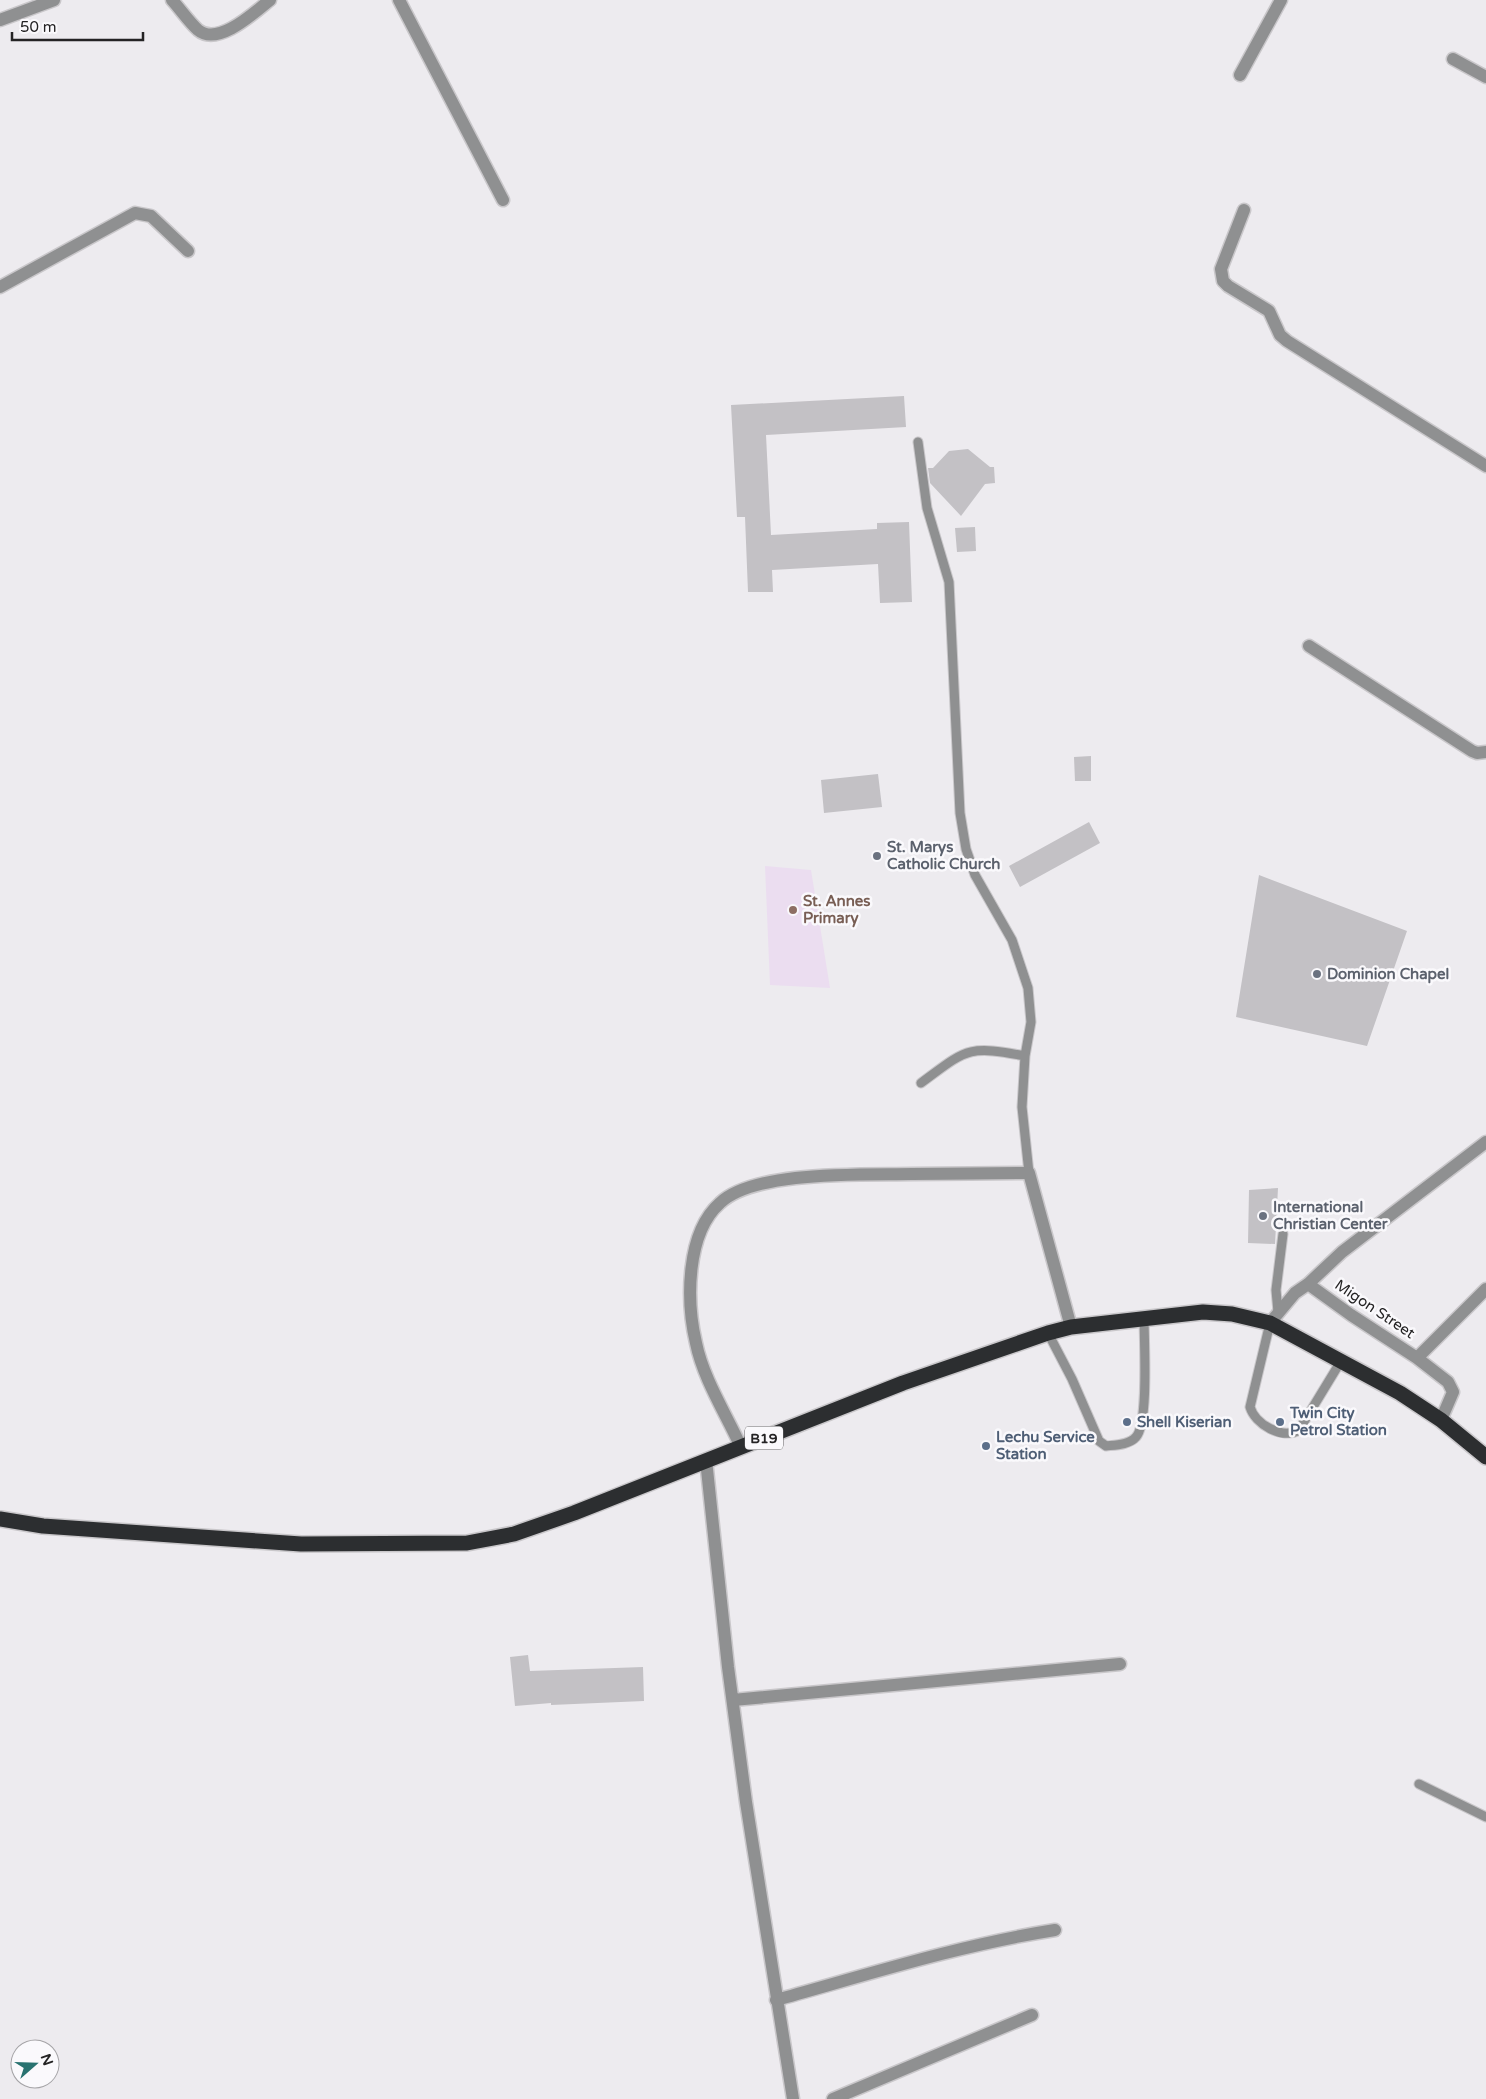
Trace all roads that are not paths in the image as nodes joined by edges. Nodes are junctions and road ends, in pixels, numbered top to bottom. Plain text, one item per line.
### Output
1 (54, 0) edge
2 (172, 0) edge
3 (270, 0) edge
4 (399, 0) edge
5 (1281, 0) edge
6 (0, 20) edge
7 (1453, 59) dead end
8 (1240, 75) dead end
9 (1486, 77) edge
10 (503, 200) dead end
11 (1244, 210) dead end
12 (188, 251) dead end
13 (0, 287) edge
14 (918, 442) dead end
15 (1486, 466) edge
16 (1309, 646) dead end
17 (1486, 752) edge
18 (1025, 1056) junction
19 (921, 1083) dead end
20 (1486, 1142) edge
21 (1029, 1172) junction
22 (1282, 1234) dead end
23 (1308, 1284) junction
24 (1486, 1289) edge
25 (1144, 1317) junction
26 (1274, 1317) junction
27 (1070, 1327) junction
28 (1048, 1333) junction
29 (1417, 1358) junction
30 (1341, 1361) junction
31 (1441, 1420) junction
32 (741, 1447) junction
33 (1486, 1458) edge
34 (706, 1460) junction
35 (0, 1519) edge
36 (1120, 1664) dead end
37 (733, 1700) junction
38 (1418, 1784) dead end
39 (1486, 1817) edge
40 (1055, 1930) dead end
41 (776, 2000) junction
42 (1032, 2016) dead end
43 (793, 2099) edge
44 (833, 2099) edge

1 - 6 street
2 - 3 street
4 - 10 street
5 - 8 street
7 - 9 street
11 - 15 street
12 - 13 street
14 - 18 lane
16 - 17 street
18 - 19 lane
18 - 21 lane
20 - 23 street
21 - 27 street
21 - 32 street
22 - 26 lane
23 - 26 street
23 - 29 street, Migon Street
24 - 29 street, Migon Street
25 - 26 highway, B19
25 - 27 highway, B19
25 - 28 lane
26 - 30 highway, B19
26 - 30 lane
27 - 28 highway, B19
28 - 32 highway, B19
29 - 31 street
30 - 31 highway, B19
31 - 33 highway, B19
32 - 34 highway, B19
34 - 35 highway, B19
34 - 37 street
36 - 37 street
37 - 41 street
38 - 39 lane
40 - 41 street
41 - 43 street
42 - 44 street

